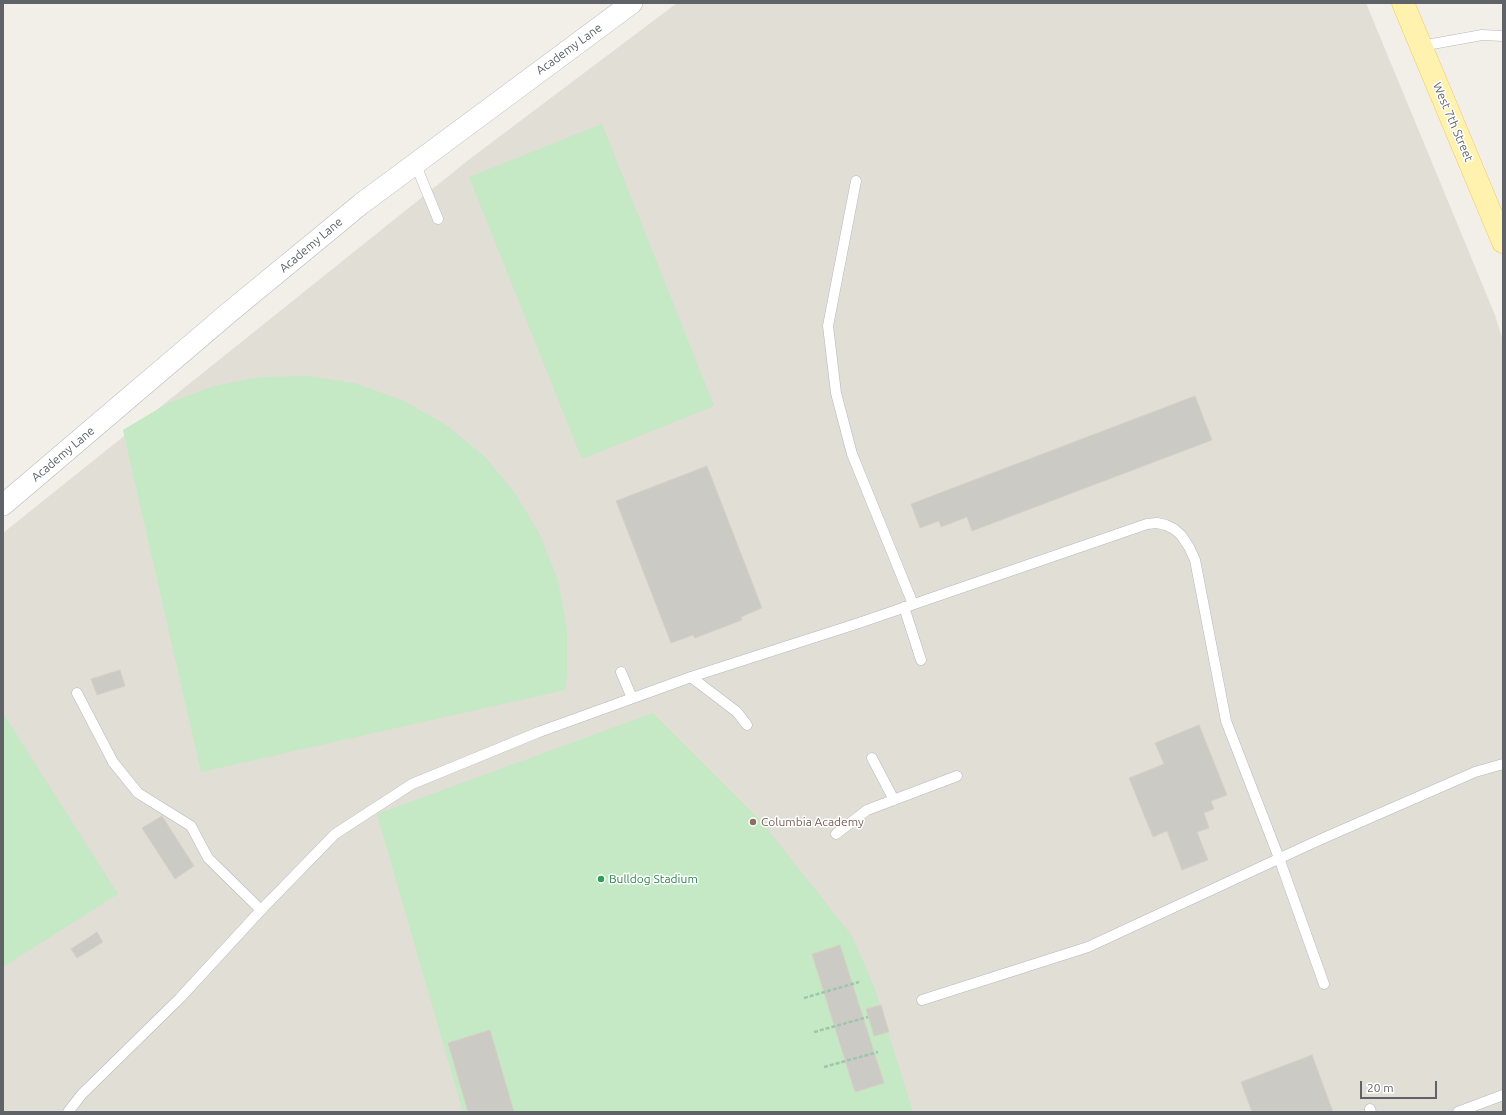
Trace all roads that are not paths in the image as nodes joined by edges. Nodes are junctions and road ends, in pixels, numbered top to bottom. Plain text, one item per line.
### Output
1 (632, 3) edge
2 (1403, 3) edge
3 (1503, 36) edge
4 (1421, 46) junction
5 (415, 163) junction
6 (856, 181) dead end
7 (438, 220) dead end
8 (1503, 242) edge
9 (3, 505) edge
10 (909, 606) junction
11 (921, 660) dead end
12 (622, 672) dead end
13 (691, 677) junction
14 (77, 693) dead end
15 (632, 698) junction
16 (747, 725) dead end
17 (872, 758) dead end
18 (1503, 764) edge
19 (957, 776) dead end
20 (894, 800) junction
21 (836, 834) dead end
22 (1279, 858) junction
23 (261, 910) junction
24 (1324, 984) dead end
25 (922, 1000) dead end
26 (1503, 1095) edge
27 (68, 1112) edge
28 (1458, 1112) edge

1 - 5 street, Academy Lane
2 - 4 main road, West 7th Street
3 - 4 lane
4 - 8 main road, West 7th Street
5 - 7 lane
5 - 9 street, Academy Lane
6 - 10 lane
10 - 11 lane
10 - 13 lane
10 - 22 lane
12 - 15 lane
13 - 15 lane
13 - 16 lane
14 - 23 lane
15 - 23 lane
17 - 20 lane
18 - 22 lane
19 - 20 lane
20 - 21 lane
22 - 24 lane
22 - 25 lane
23 - 27 lane
26 - 28 lane

